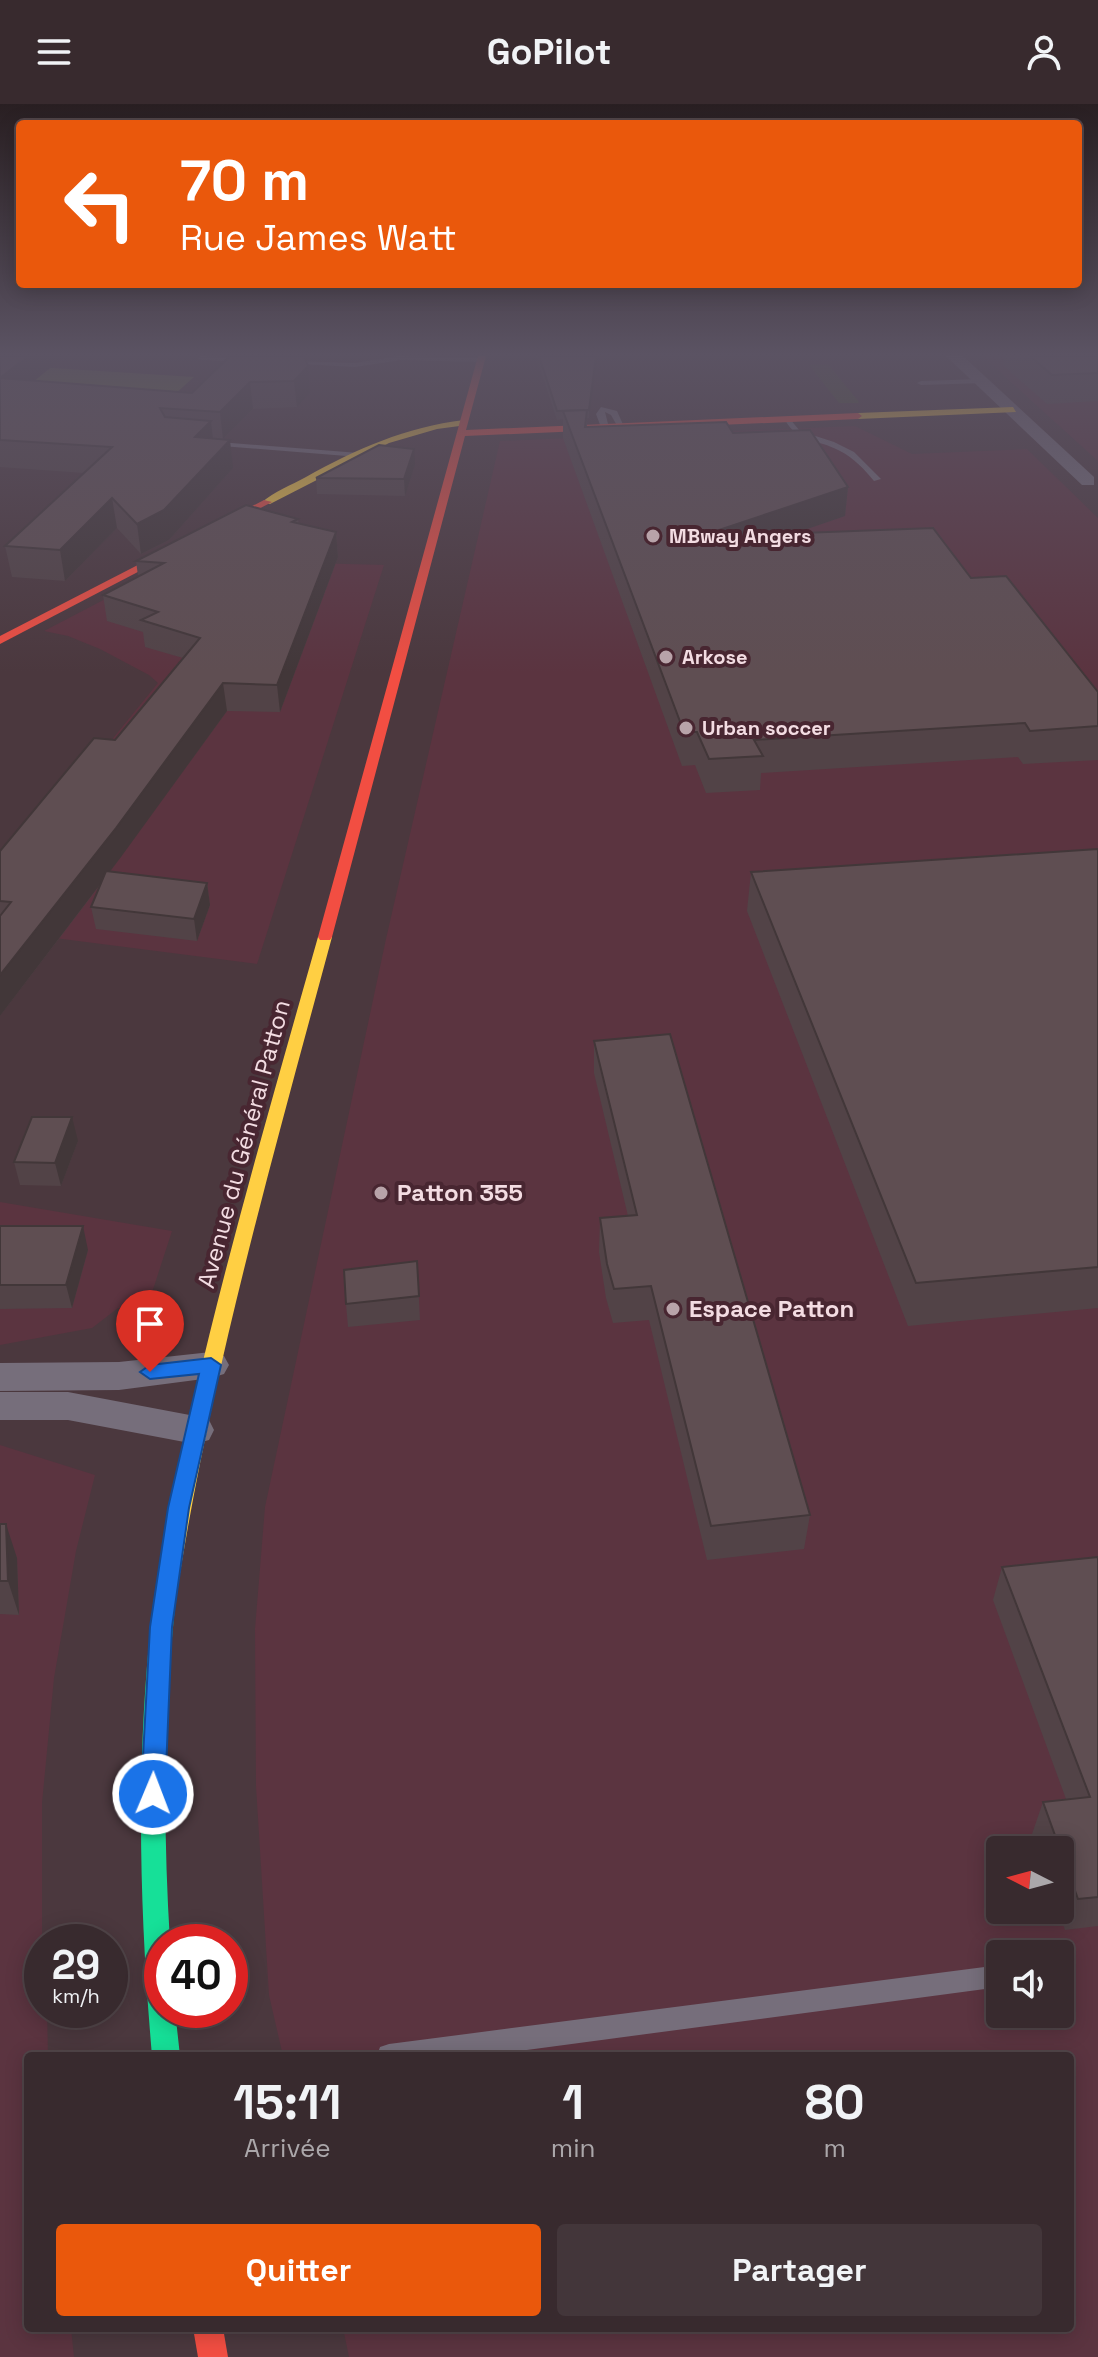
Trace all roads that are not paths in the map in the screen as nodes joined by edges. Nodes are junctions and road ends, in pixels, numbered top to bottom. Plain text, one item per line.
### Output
1 (347, 461) edge
2 (455, 461) edge
3 (861, 461) edge
4 (1054, 461) edge
5 (877, 479) dead end
6 (1094, 487) edge
7 (0, 641) edge
8 (211, 1365) junction
9 (0, 1377) edge
10 (0, 1406) edge
11 (195, 1430) junction
12 (986, 1978) edge
13 (166, 2052) edge
14 (420, 2052) edge
15 (209, 2332) edge
16 (213, 2357) edge

1 - 7 street
2 - 8 street, Avenue du Général Patton
3 - 5 lane
4 - 6 street
8 - 9 street
8 - 11 street, Avenue du Général Patton
10 - 11 street
11 - 13 street, Avenue du Général Patton
12 - 14 lane
15 - 16 street

